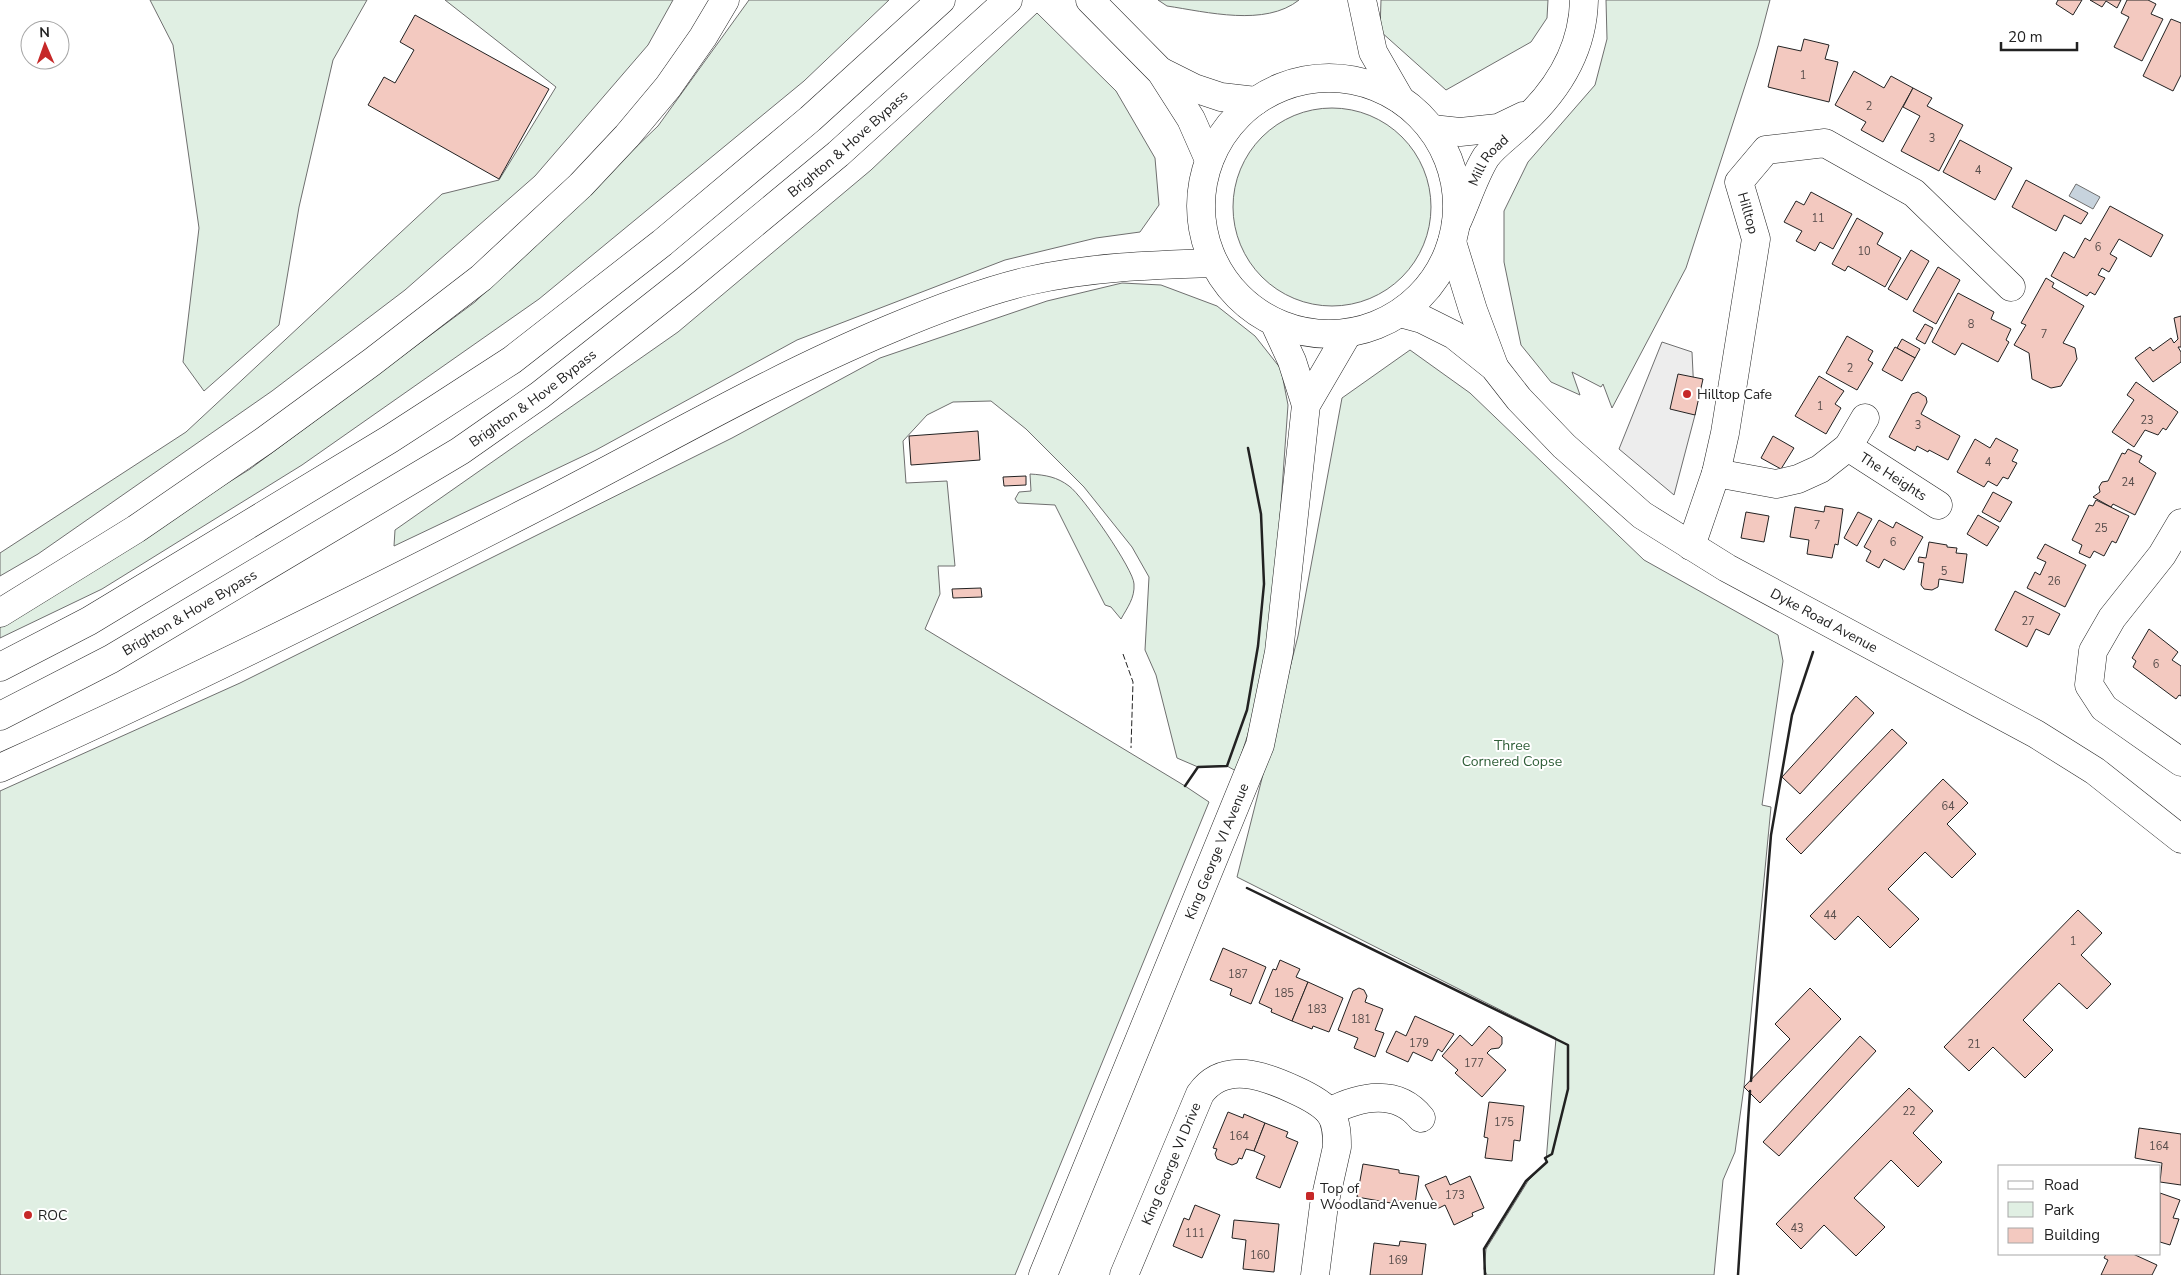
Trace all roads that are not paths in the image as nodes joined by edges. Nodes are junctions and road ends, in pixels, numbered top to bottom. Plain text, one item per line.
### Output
1 (725, 0) edge
2 (940, 0) edge
3 (1008, 0) edge
4 (1090, 0) edge
5 (1362, 0) edge
6 (1584, 0) edge
7 (1161, 72) junction
8 (1400, 99) junction
9 (1256, 101) junction
10 (1538, 109) junction
11 (1432, 129) junction
12 (1209, 160) junction
13 (1454, 233) junction
14 (1214, 263) junction
15 (2011, 287) dead end
16 (1400, 313) junction
17 (1274, 322) junction
18 (1348, 334) junction
19 (1494, 367) junction
20 (1306, 405) junction
21 (1865, 418) dead end
22 (1848, 447) junction
23 (1716, 473) junction
24 (1938, 505) dead end
25 (2181, 523) edge
26 (1691, 546) junction
27 (0, 613) edge
28 (0, 667) edge
29 (0, 716) edge
30 (2181, 762) edge
31 (0, 768) edge
32 (2181, 839) edge
33 (1329, 1112) junction
34 (1421, 1118) dead end
35 (1043, 1275) edge
36 (1124, 1275) edge
37 (1314, 1275) edge

1 - 27 main road
2 - 28 main road
3 - 29 main road, Brighton & Hove Bypass
4 - 7 main road
5 - 8 main road
6 - 10 main road, Mill Road
7 - 9 main road
7 - 12 main road
8 - 9 main road
8 - 11 main road
9 - 12 main road
10 - 11 main road, Mill Road
10 - 13 main road, Mill Road
11 - 13 main road
12 - 14 main road
13 - 16 main road, Mill Road
13 - 19 main road, Dyke Road Avenue
14 - 17 main road
14 - 31 main road
15 - 23 main road, Hilltop
16 - 18 main road, Mill Road
16 - 19 main road, Dyke Road Avenue
17 - 18 main road, Mill Road
17 - 20 main road, King George VI Avenue
18 - 20 main road, King George VI Avenue
19 - 26 main road, Dyke Road Avenue
20 - 35 main road, King George VI Avenue
21 - 22 main road, The Heights
22 - 23 main road, The Heights
22 - 24 main road, The Heights
23 - 26 main road, Hilltop
25 - 30 main road
26 - 32 main road, Dyke Road Avenue
33 - 34 main road
33 - 36 main road, King George VI Drive
33 - 37 main road

